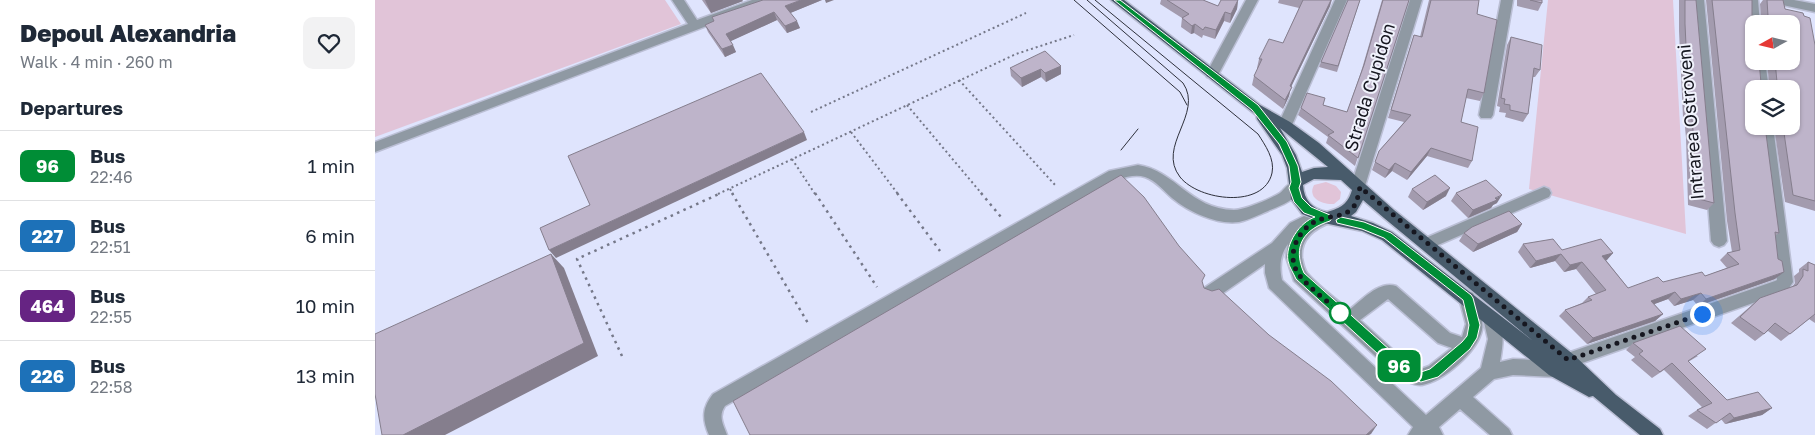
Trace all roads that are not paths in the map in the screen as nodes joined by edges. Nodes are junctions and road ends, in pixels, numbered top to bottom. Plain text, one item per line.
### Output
1 (678, 0) edge
2 (763, 0) edge
3 (1117, 0) edge
4 (1252, 0) edge
5 (1341, 0) edge
6 (1416, 0) edge
7 (1507, 0) edge
8 (1698, 0) edge
9 (1752, 0) edge
10 (1777, 0) edge
11 (1815, 8) edge
12 (1753, 15) edge
13 (695, 26) junction
14 (1212, 74) junction
15 (1255, 108) junction
16 (1486, 115) dead end
17 (1285, 126) junction
18 (1767, 135) edge
19 (375, 146) edge
20 (1346, 175) junction
21 (1295, 185) junction
22 (1359, 187) junction
23 (1543, 193) dead end
24 (1321, 216) junction
25 (1719, 241) dead end
26 (1426, 244) junction
27 (1276, 248) junction
28 (1210, 293) edge
29 (1467, 298) junction
30 (1491, 318) junction
31 (1348, 320) junction
32 (1466, 346) junction
33 (1562, 364) junction
34 (1489, 372) junction
35 (1460, 396) junction
36 (1426, 432) edge
37 (718, 435) edge
38 (1503, 435) edge
39 (1654, 435) edge

1 - 13 street
2 - 13 street
3 - 14 main road
4 - 14 street
5 - 17 street
6 - 22 street, Strada Cupidon
7 - 16 street
8 - 25 street, Intrarea Ostroveni
9 - 12 street
10 - 11 street
13 - 19 street
14 - 15 main road
15 - 17 main road
15 - 21 main road
17 - 20 main road
18 - 33 street
20 - 21 main road
20 - 22 main road
21 - 24 main road
21 - 37 street
22 - 24 main road
22 - 26 main road
23 - 26 street
24 - 27 street
24 - 29 main road
24 - 31 street
26 - 33 main road
27 - 28 street
27 - 36 street
29 - 30 main road
29 - 32 street
30 - 33 main road
30 - 34 street
31 - 32 street
31 - 32 street
33 - 34 street
33 - 39 main road
34 - 35 street
35 - 36 street
35 - 38 street

